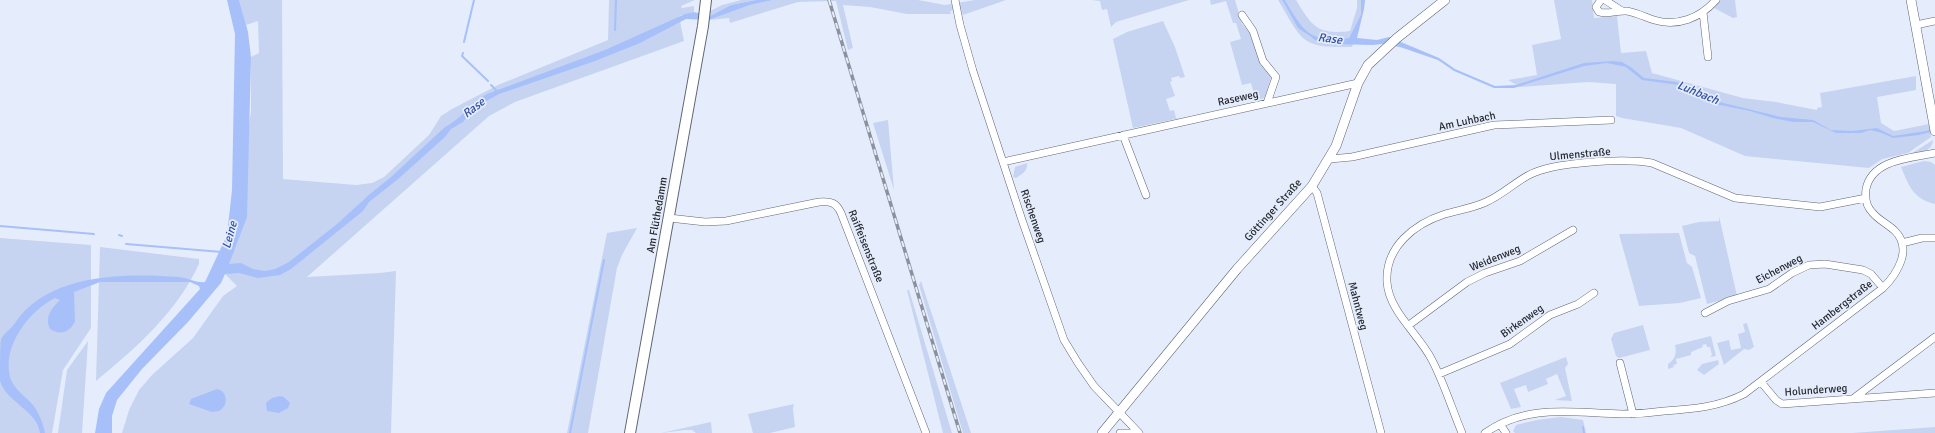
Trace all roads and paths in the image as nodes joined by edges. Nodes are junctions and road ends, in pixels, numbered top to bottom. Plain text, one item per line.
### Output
1 (955, 0) edge
2 (1445, 0) edge
3 (1601, 0) edge
4 (1605, 0) edge
5 (1716, 0) edge
6 (1911, 0) edge
7 (706, 5) edge
8 (1622, 11) junction
9 (1703, 12) junction
10 (1242, 15) dead end
11 (1935, 21) edge
12 (1916, 25) junction
13 (1708, 57) dead end
14 (1358, 83) junction
15 (1267, 103) junction
16 (1611, 120) dead end
17 (1935, 131) edge
18 (1123, 135) junction
19 (1935, 153) edge
20 (1330, 159) junction
21 (1003, 162) junction
22 (1312, 186) junction
23 (1146, 195) dead end
24 (1866, 198) junction
25 (669, 218) junction
26 (1573, 230) dead end
27 (1935, 238) edge
28 (1902, 243) junction
29 (1883, 288) junction
30 (1594, 293) dead end
31 (1705, 313) dead end
32 (1409, 325) junction
33 (1935, 337) edge
34 (1620, 363) dead end
35 (1439, 374) junction
36 (1761, 382) junction
37 (1935, 393) edge
38 (1854, 398) junction
39 (1118, 413) junction
40 (1633, 414) junction
41 (1500, 424) junction
42 (630, 433) edge
43 (926, 433) edge
44 (1102, 433) edge
45 (1120, 433) edge
46 (1130, 433) edge
47 (1139, 433) edge
48 (1381, 433) edge
49 (1462, 433) edge
50 (1485, 433) edge
51 (1506, 433) edge

1 - 21 street, Rischenweg
2 - 14 street, Göttinger Straße
3 - 8 street
4 - 8 street
5 - 9 street
6 - 12 street
7 - 25 main road, Am Flüthedamm
8 - 9 street
9 - 13 street
10 - 15 street
11 - 12 street
12 - 17 street
14 - 15 street, Raseweg
14 - 20 street, Göttinger Straße
15 - 18 street, Raseweg
16 - 20 street, Am Luhbach
18 - 21 street, Raseweg
18 - 23 street
19 - 24 street
20 - 22 street, Göttinger Straße
21 - 39 street, Rischenweg
22 - 39 street, Göttinger Straße
22 - 48 street, Mahntweg
24 - 28 street
24 - 32 street, Ulmenstraße
25 - 42 main road, Am Flüthedamm
25 - 43 street, Raiffeisenstraße
26 - 32 street, Weidenweg
27 - 28 street
28 - 29 street, Hambergstraße
29 - 31 street, Eichenweg
29 - 36 street, Hambergstraße
30 - 35 street, Birkenweg
32 - 35 street, Ulmenstraße
33 - 38 street, Holunderweg
34 - 40 street
35 - 49 street, Ulmenstraße
36 - 38 street, Holunderweg
36 - 40 street, Hambergstraße
37 - 38 street
39 - 44 street, Göttinger Straße
39 - 47 street
40 - 41 street, Hambergstraße
41 - 50 street, Hambergstraße
41 - 51 street
45 - 46 street

